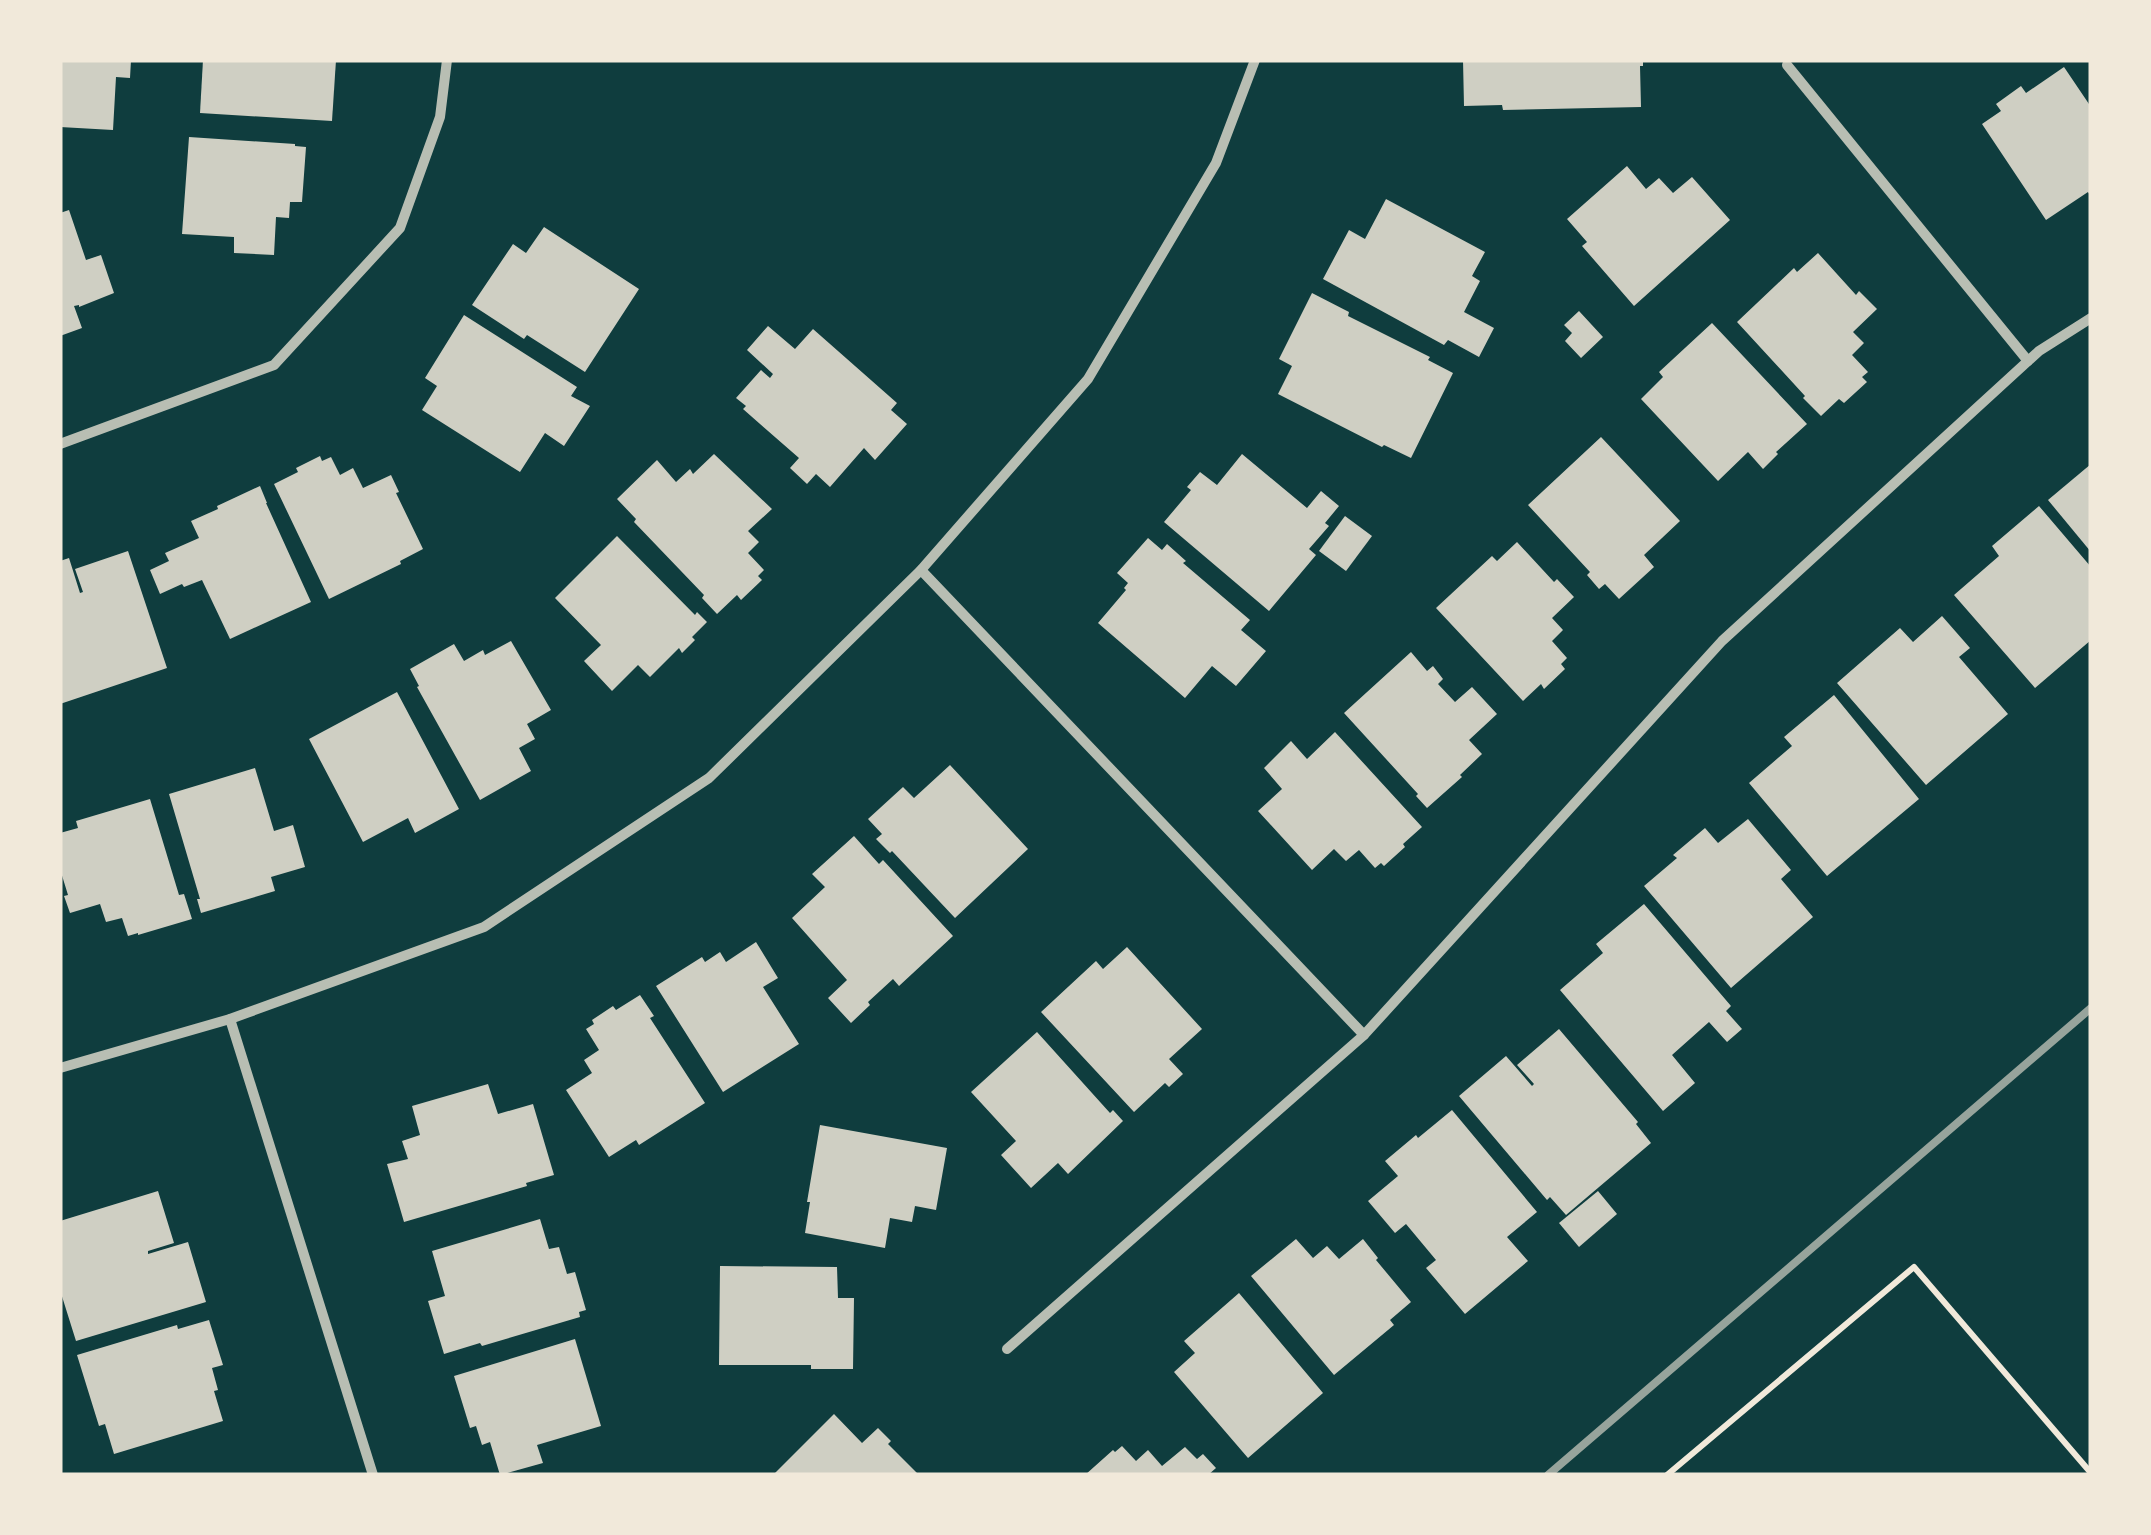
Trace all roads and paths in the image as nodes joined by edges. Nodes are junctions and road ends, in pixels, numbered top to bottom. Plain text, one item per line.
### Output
1 (447, 60) edge
2 (1255, 60) edge
3 (1786, 65) dead end
4 (2091, 318) edge
5 (2028, 361) junction
6 (60, 444) edge
7 (921, 570) junction
8 (230, 1019) junction
9 (1364, 1036) junction
10 (60, 1068) edge
11 (1007, 1349) dead end
12 (2091, 1473) edge
13 (373, 1475) edge
14 (1667, 1475) edge

1 - 6 street
2 - 7 street
3 - 5 street
4 - 5 street
5 - 9 street
7 - 8 street
7 - 9 street
8 - 10 street
8 - 13 street
9 - 11 street
12 - 14 path

